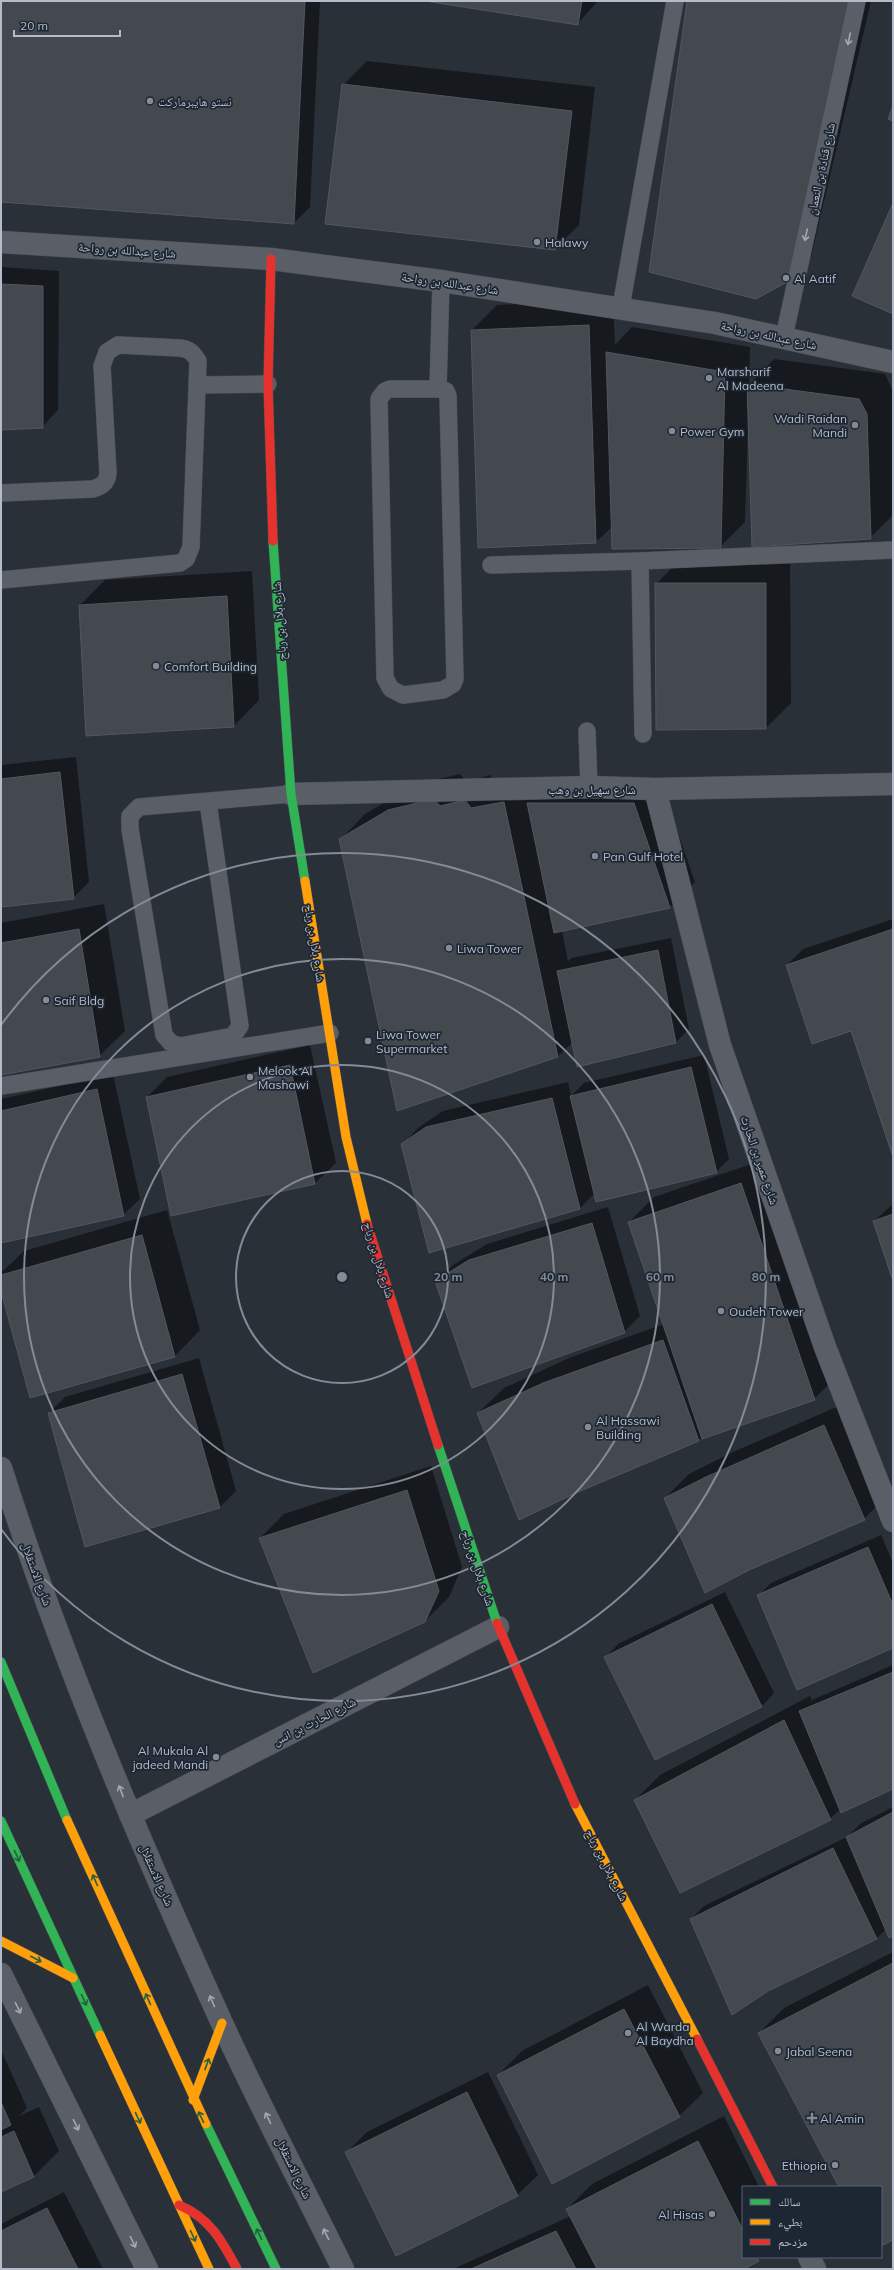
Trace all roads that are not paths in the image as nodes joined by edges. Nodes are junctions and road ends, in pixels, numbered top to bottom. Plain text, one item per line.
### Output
1 (676, 1) edge
2 (856, 1) edge
3 (1, 242) edge
4 (271, 259) junction
5 (441, 281) junction
6 (621, 307) junction
7 (784, 337) junction
8 (893, 362) edge
9 (268, 384) junction
10 (197, 385) junction
11 (438, 389) junction
12 (1, 493) edge
13 (893, 550) edge
14 (640, 561) junction
15 (491, 565) dead end
16 (1, 580) edge
17 (587, 731) dead end
18 (643, 734) dead end
19 (893, 784) edge
20 (589, 787) junction
21 (655, 789) junction
22 (291, 794) junction
23 (208, 802) junction
24 (330, 1033) junction
25 (1, 1086) edge
26 (1, 1468) edge
27 (893, 1521) edge
28 (498, 1627) junction
29 (1, 1662) edge
30 (130, 1815) junction
31 (1, 1821) edge
32 (1, 1941) edge
33 (1, 1974) edge
34 (73, 1978) junction
35 (222, 2023) junction
36 (193, 2100) junction
37 (772, 2186) edge
38 (179, 2205) junction
39 (810, 2258) edge
40 (147, 2269) edge
41 (208, 2269) edge
42 (237, 2269) edge
43 (276, 2269) edge
44 (343, 2269) edge
45 (815, 2269) edge

1 - 6 lane
2 -> 7 lane, شارع قتادة بن النعمان
3 - 4 street, شارع عبدالله بن رواحة
4 - 5 street, شارع عبدالله بن رواحة
4 - 9 street, شارع بلال بن رباح
5 - 6 street, شارع عبدالله بن رواحة
5 - 11 lane
6 - 7 street, شارع عبدالله بن رواحة
7 - 8 street, شارع عبدالله بن رواحة
9 - 10 lane
9 - 22 street, شارع بلال بن رباح
10 - 12 lane
10 - 16 lane
11 - 11 lane
13 - 14 lane
14 - 15 lane
14 - 18 lane
17 - 20 lane
19 - 21 street, شارع سهيل بن وهب
20 - 21 street, شارع سهيل بن وهب
20 - 22 street, شارع سهيل بن وهب
21 - 27 street, شارع عمير بن الحارث
22 - 23 lane
22 - 24 street, شارع بلال بن رباح
23 - 23 lane
24 - 25 lane
24 - 28 street, شارع بلال بن رباح
30 -> 26 street, شارع الاستقلال
28 - 30 street, شارع الحارث بن انس
28 - 37 street, شارع بلال بن رباح
36 -> 29 street
35 -> 30 street, شارع الاستقلال
31 -> 34 street
32 -> 34 street
33 -> 40 street
34 -> 38 street
36 -> 35 street
44 -> 35 street, شارع الاستقلال
43 -> 36 street
38 -> 41 street
38 - 42 street
39 - 45 street

